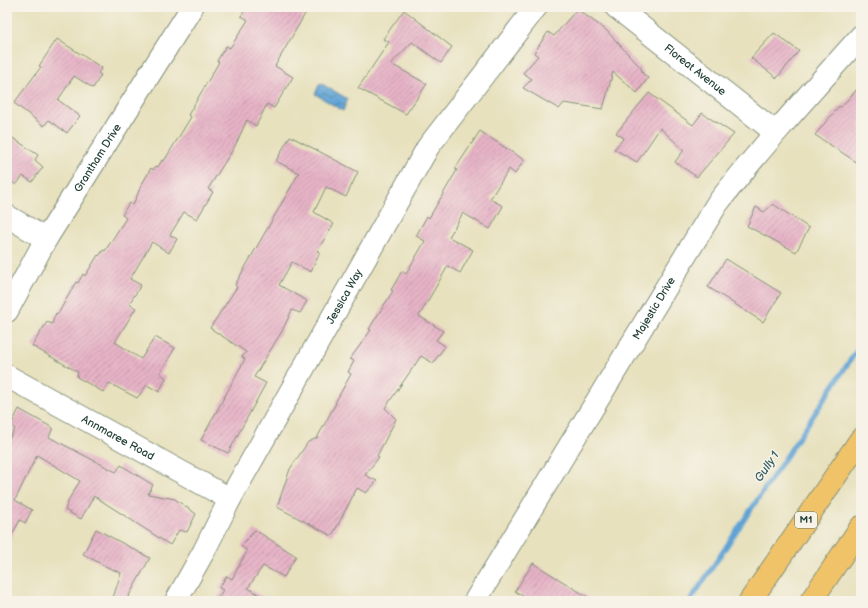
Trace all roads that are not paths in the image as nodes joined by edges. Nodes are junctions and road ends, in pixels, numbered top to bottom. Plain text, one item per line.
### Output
1 (192, 7) edge
2 (536, 7) edge
3 (616, 7) edge
4 (861, 36) edge
5 (776, 132) junction
6 (7, 216) edge
7 (46, 240) junction
8 (7, 311) edge
9 (7, 376) edge
10 (861, 439) edge
11 (230, 499) junction
12 (861, 527) edge
13 (176, 601) edge
14 (475, 601) edge
15 (750, 601) edge
16 (811, 601) edge

1 - 7 street, Grantham Drive
2 - 11 street, Jessica Way
3 - 5 street, Floreat Avenue
4 - 5 street, Majestic Drive
5 - 14 street, Majestic Drive
6 - 7 street
7 - 8 street, Grantham Drive
9 - 11 street, Annmaree Road
10 - 15 highway, M1
11 - 13 street, Jessica Way
12 - 16 highway

